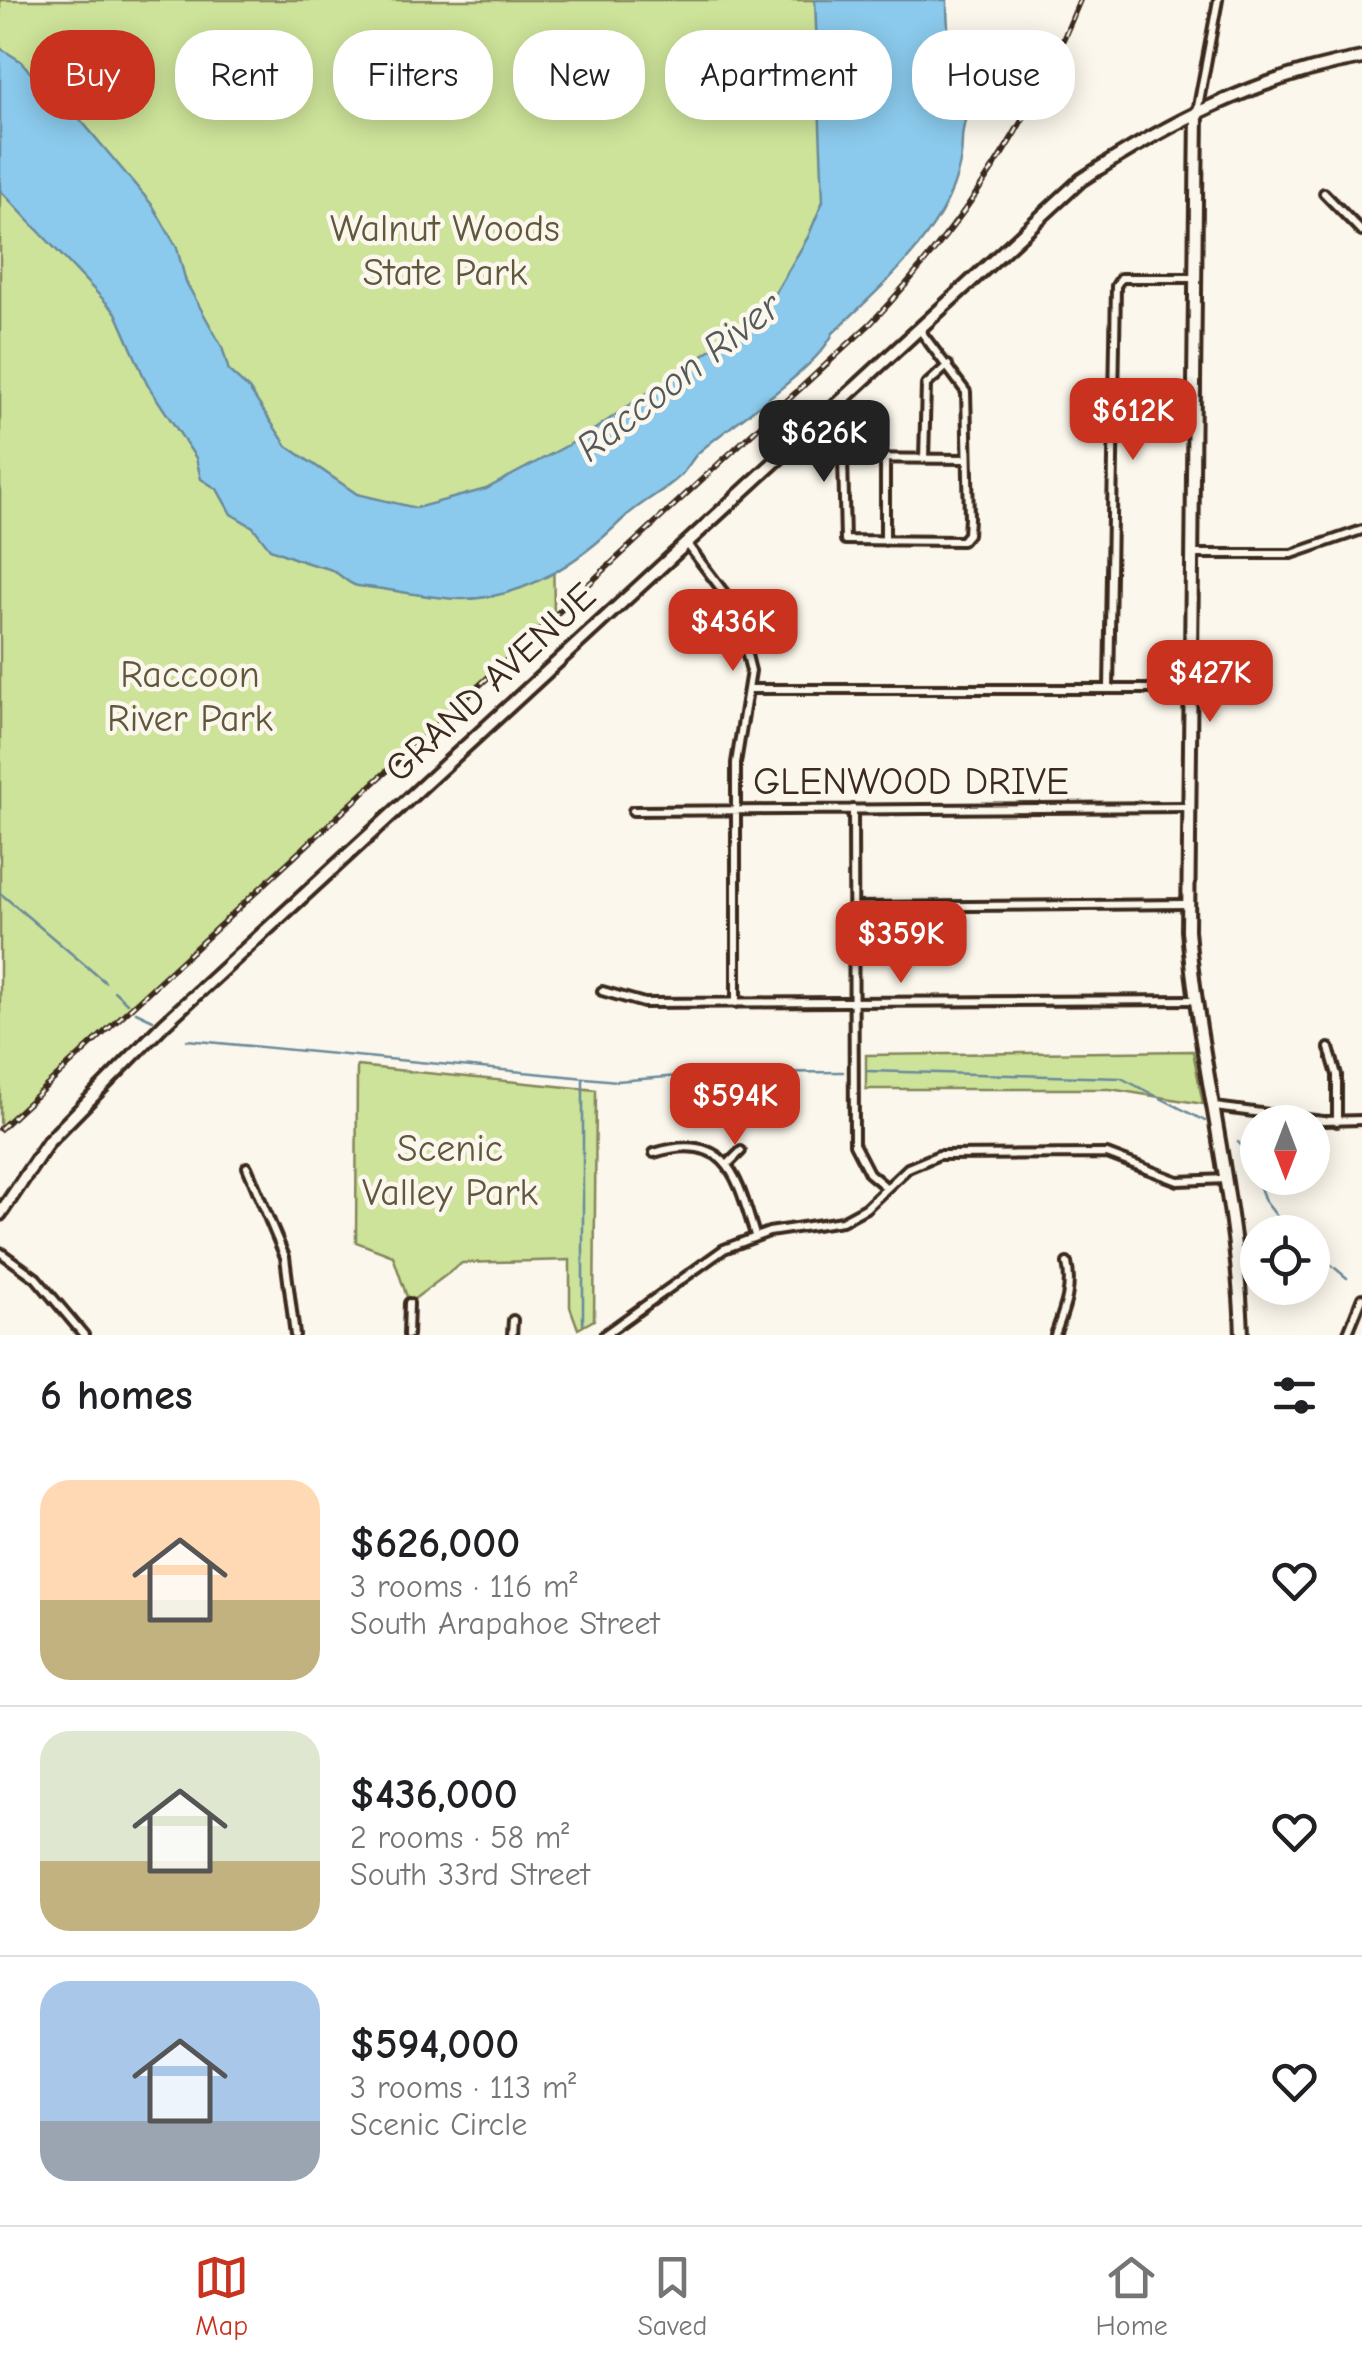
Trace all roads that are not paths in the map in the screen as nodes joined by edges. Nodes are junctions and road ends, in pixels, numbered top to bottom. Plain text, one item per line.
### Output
1 (1218, 0) edge
2 (1362, 58) edge
3 (1196, 112) junction
4 (1324, 194) dead end
5 (1362, 232) edge
6 (1194, 278) junction
7 (918, 328) junction
8 (948, 365) junction
9 (818, 421) junction
10 (843, 458) junction
11 (885, 458) junction
12 (968, 458) junction
13 (924, 459) junction
14 (1362, 530) edge
15 (885, 541) junction
16 (686, 543) junction
17 (1190, 554) junction
18 (1190, 688) junction
19 (752, 689) junction
20 (1109, 689) junction
21 (1189, 807) junction
22 (853, 809) junction
23 (736, 810) junction
24 (633, 811) dead end
25 (1188, 904) junction
26 (854, 907) junction
27 (602, 990) dead end
28 (1195, 1000) junction
29 (736, 1003) junction
30 (854, 1004) junction
31 (1329, 1048) dead end
32 (1215, 1107) junction
33 (1362, 1120) edge
34 (1337, 1122) junction
35 (741, 1152) dead end
36 (654, 1153) dead end
37 (726, 1164) junction
38 (247, 1166) dead end
39 (1228, 1179) junction
40 (887, 1188) junction
41 (0, 1214) edge
42 (755, 1235) junction
43 (0, 1252) edge
44 (1068, 1262) dead end
45 (1362, 1298) edge
46 (409, 1303) dead end
47 (513, 1320) dead end
48 (84, 1335) edge
49 (295, 1335) edge
50 (408, 1335) edge
51 (512, 1335) edge
52 (604, 1335) edge
53 (1055, 1335) edge
54 (1242, 1335) edge
55 (1347, 1335) edge

1 - 3 street
2 - 3 main road, GRAND AVENUE
3 - 6 main road
3 - 7 main road, GRAND AVENUE
4 - 5 street
6 - 17 main road
6 - 20 street
7 - 8 street
7 - 9 main road, GRAND AVENUE
8 - 12 street
8 - 13 street
9 - 10 street
9 - 16 main road, GRAND AVENUE
10 - 11 street
10 - 15 street
11 - 13 street
11 - 15 street
12 - 13 street
12 - 15 street
14 - 17 street
16 - 19 street
16 - 41 main road, GRAND AVENUE
17 - 18 main road
18 - 20 street
18 - 21 main road
19 - 20 street
19 - 23 street
21 - 22 street, GLENWOOD DRIVE
21 - 25 main road
22 - 23 street, GLENWOOD DRIVE
22 - 26 street
23 - 24 street, GLENWOOD DRIVE
23 - 29 street
25 - 26 street
25 - 28 main road
26 - 30 street
27 - 29 street
28 - 30 street
28 - 32 main road
29 - 30 street
30 - 40 street
31 - 34 street
32 - 34 street
32 - 39 main road
33 - 34 street
35 - 37 street
36 - 37 street
37 - 42 street
38 - 49 street
39 - 40 street
39 - 54 main road
40 - 42 street
42 - 52 street
43 - 48 street
44 - 53 street
45 - 55 street
46 - 50 street
47 - 51 street

